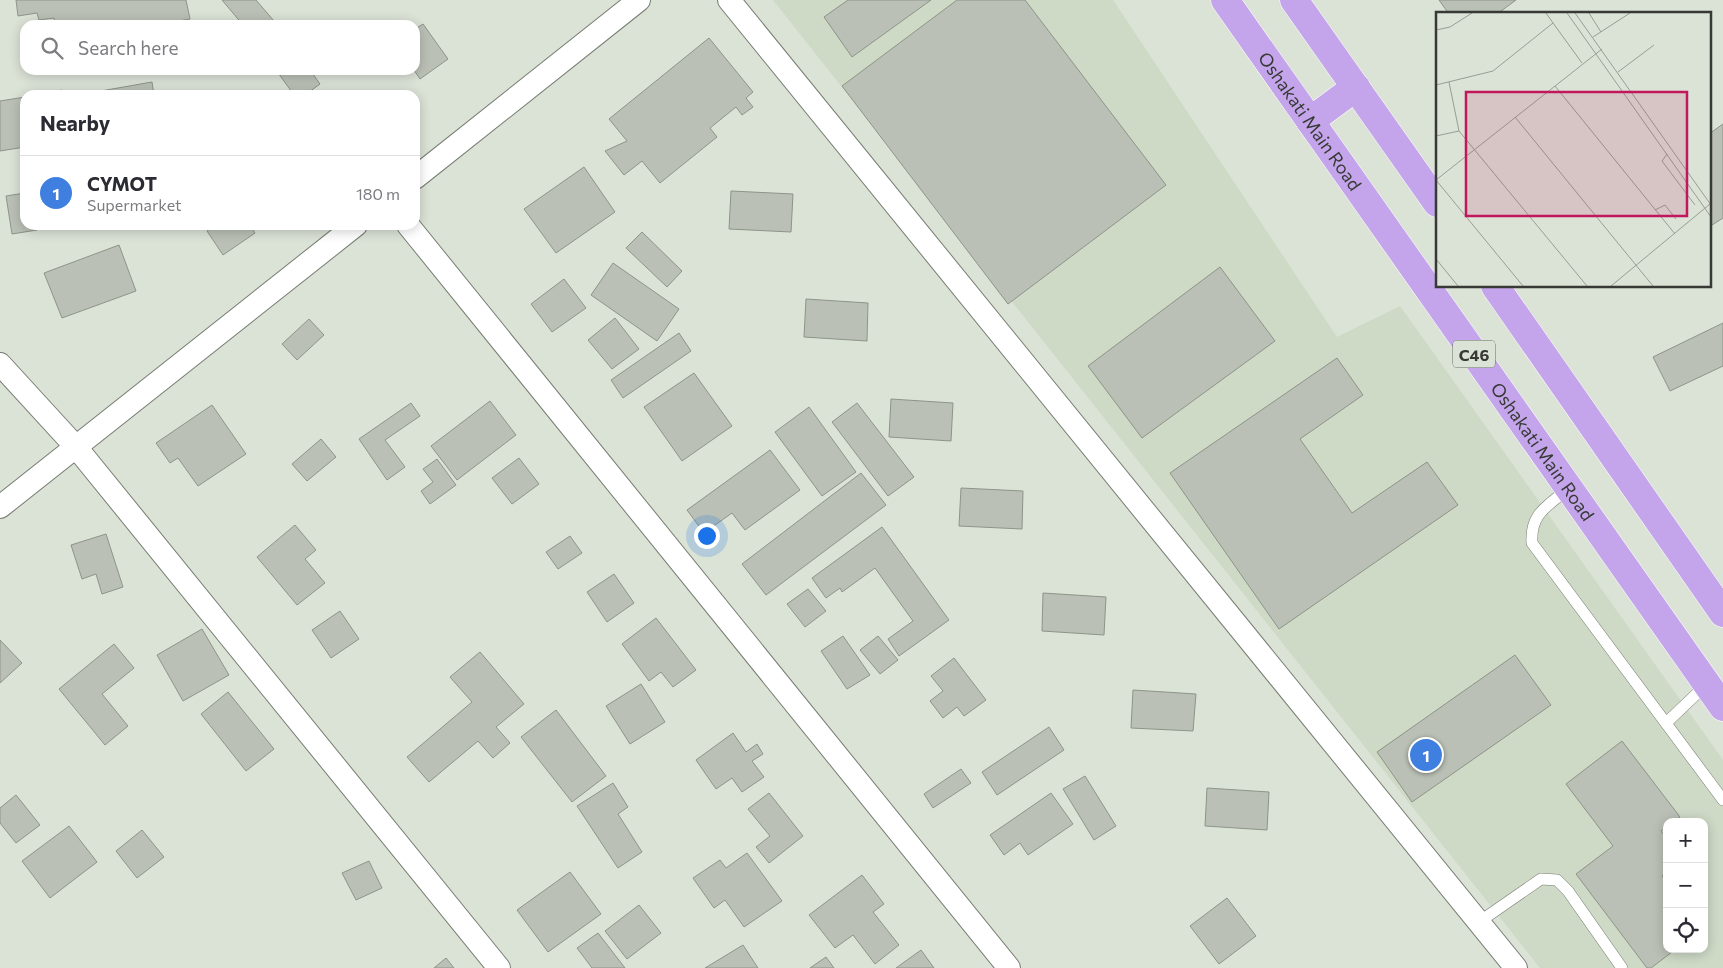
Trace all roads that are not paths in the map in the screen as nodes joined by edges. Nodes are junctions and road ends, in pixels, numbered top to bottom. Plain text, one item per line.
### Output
1 (639, 0) edge
2 (729, 0) edge
3 (1225, 0) edge
4 (1294, 0) edge
5 (1356, 87) junction
6 (1310, 121) junction
7 (420, 174) edge
8 (1436, 202) edge
9 (350, 230) edge
10 (412, 230) edge
11 (1496, 288) edge
12 (0, 364) edge
13 (76, 447) junction
14 (1569, 488) junction
15 (0, 507) edge
16 (1723, 613) edge
17 (1707, 684) junction
18 (1723, 707) edge
19 (1666, 723) junction
20 (1723, 800) edge
21 (1479, 922) junction
22 (499, 968) edge
23 (1009, 968) edge
24 (1516, 968) edge
25 (1622, 968) edge

1 - 7 street
2 - 21 street
3 - 6 main road, Oshakati Main Road / C46
4 - 5 main road
5 - 6 main road
5 - 8 main road
6 - 14 main road, Oshakati Main Road / C46
9 - 13 street
10 - 23 street
11 - 16 main road
12 - 13 street
13 - 15 street
13 - 22 street
14 - 17 main road, Oshakati Main Road / C46
14 - 19 lane
17 - 18 main road, Oshakati Main Road / C46
17 - 19 lane
19 - 20 lane
21 - 24 street
21 - 25 lane

